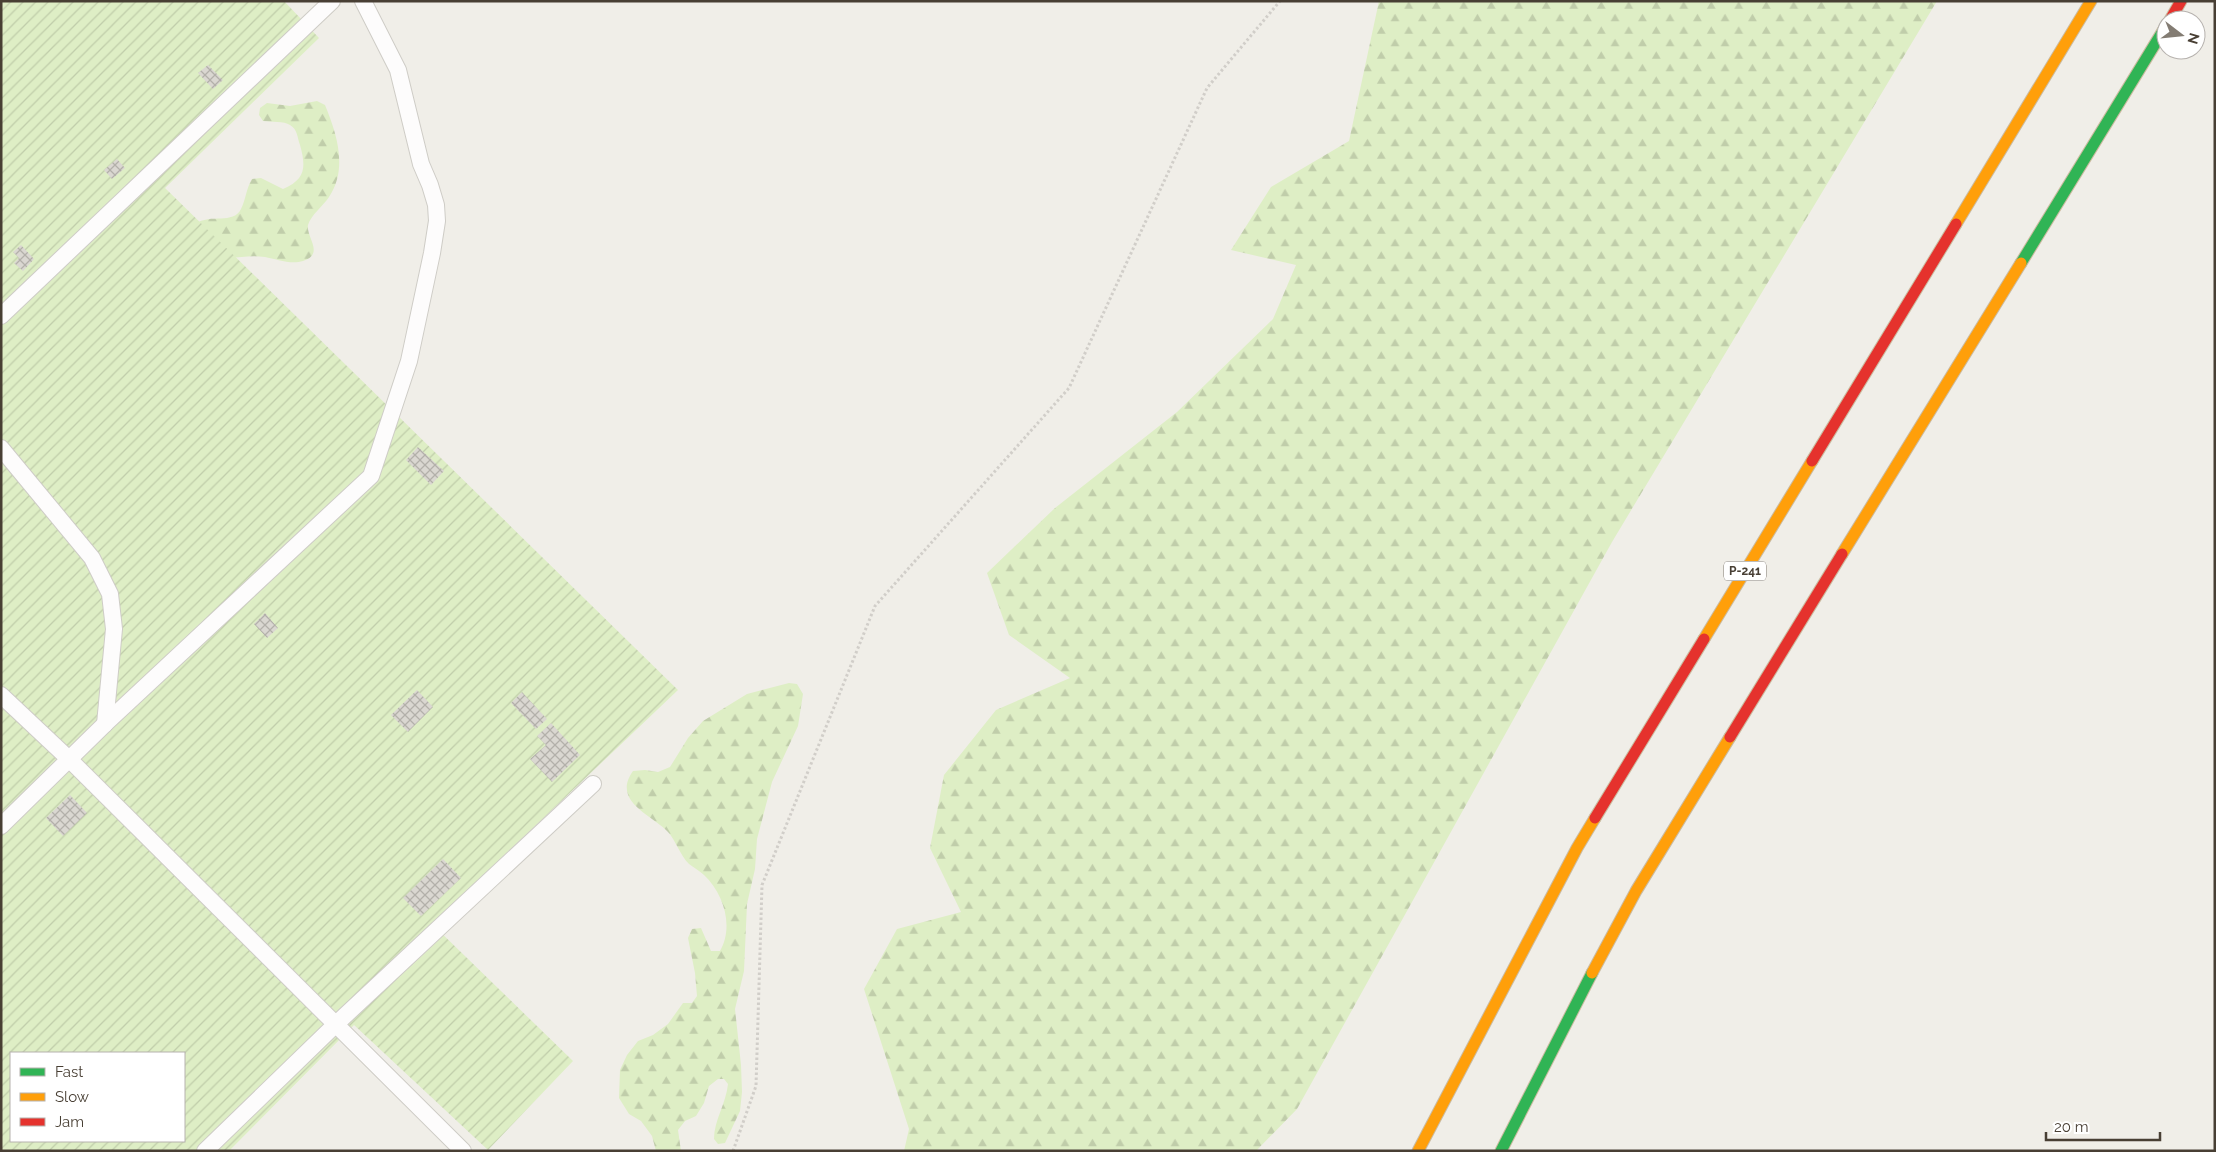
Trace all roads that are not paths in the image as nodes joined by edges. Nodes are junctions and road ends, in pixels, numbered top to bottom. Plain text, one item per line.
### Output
1 (332, 1) edge
2 (363, 1) edge
3 (2091, 1) edge
4 (2156, 42) edge
5 (1, 316) edge
6 (1, 448) edge
7 (1, 695) edge
8 (105, 724) junction
9 (69, 759) junction
10 (593, 784) dead end
11 (1, 826) edge
12 (336, 1024) junction
13 (205, 1151) edge
14 (463, 1151) edge
15 (1418, 1151) edge
16 (1501, 1151) edge

1 - 5 lane
2 - 8 lane
3 - 15 highway, Р-241
4 - 16 highway
6 - 8 lane
7 - 9 lane
8 - 9 lane
9 - 11 lane
9 - 12 lane
10 - 12 lane
12 - 13 lane
12 - 14 lane

